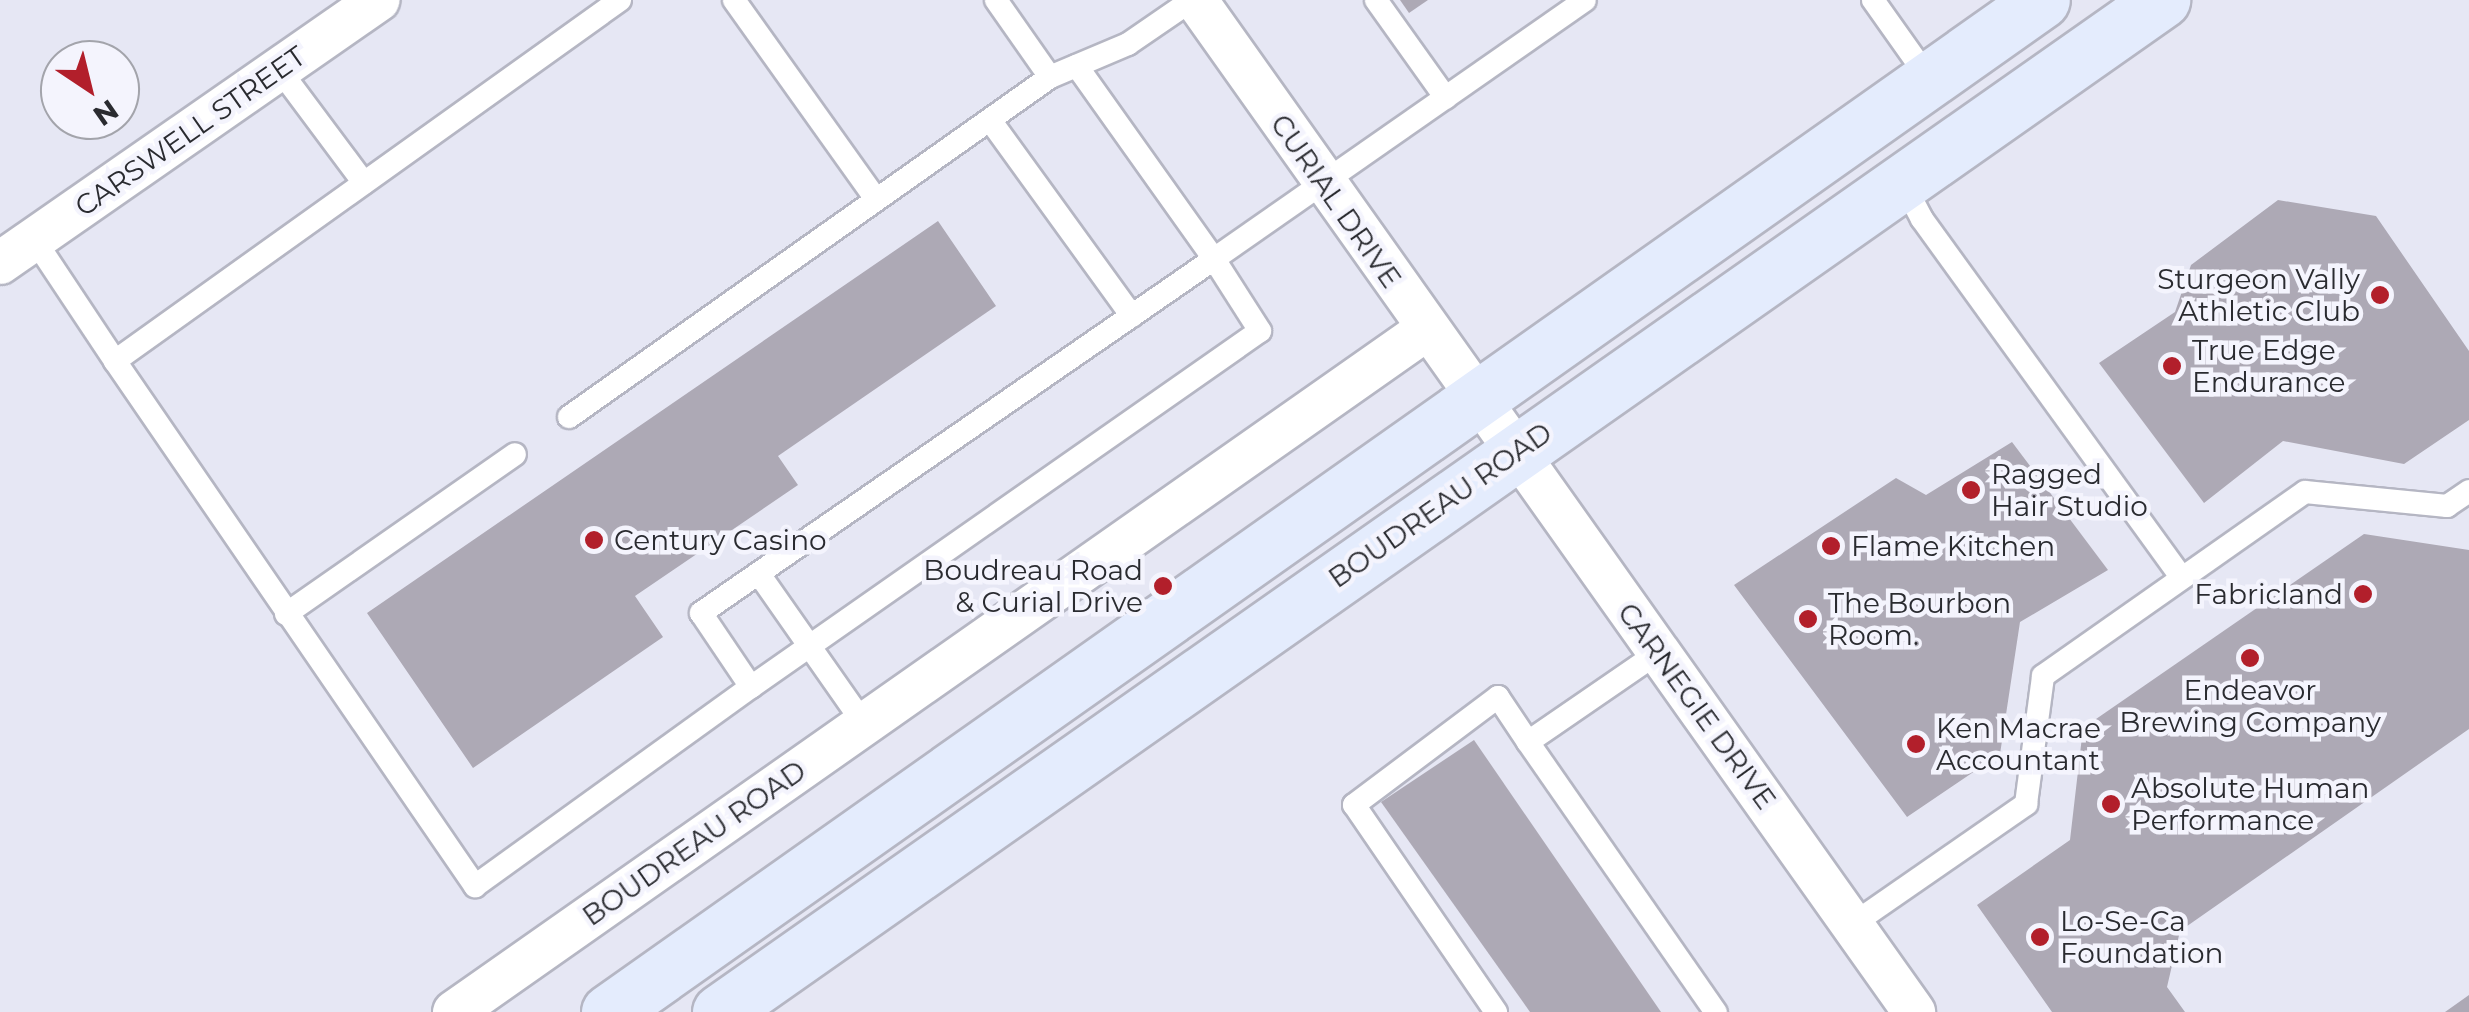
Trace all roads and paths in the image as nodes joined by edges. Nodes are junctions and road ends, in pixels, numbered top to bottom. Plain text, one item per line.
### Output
1 (379, 0) edge
2 (620, 0) edge
3 (734, 0) edge
4 (996, 0) edge
5 (1194, 0) edge
6 (1376, 0) edge
7 (1585, 0) edge
8 (1873, 0) edge
9 (2042, 0) edge
10 (2161, 1) edge
11 (1077, 66) junction
12 (279, 69) junction
13 (1050, 77) junction
14 (1929, 79) junction
15 (1446, 98) junction
16 (990, 120) junction
17 (1901, 179) junction
18 (364, 183) junction
19 (1324, 184) junction
20 (876, 199) junction
21 (17, 251) edge
22 (1214, 259) junction
23 (1132, 316) junction
24 (1426, 330) junction
25 (115, 361) junction
26 (1476, 402) junction
27 (569, 416) dead end
28 (1513, 453) junction
29 (514, 454) dead end
30 (2469, 491) edge
31 (759, 574) junction
32 (2182, 578) junction
33 (286, 614) junction
34 (812, 650) junction
35 (1659, 652) junction
36 (751, 688) junction
37 (864, 724) junction
38 (1528, 742) junction
39 (1852, 924) junction
40 (454, 1012) edge
41 (610, 1012) edge
42 (720, 1012) edge
43 (1496, 1012) edge
44 (1716, 1012) edge
45 (1914, 1012) edge

1 - 12 street, CARSWELL STREET
2 - 18 lane
3 - 20 lane
4 - 13 lane
5 - 11 lane
5 - 19 street, CURIAL DRIVE
6 - 15 lane
7 - 15 lane
8 - 14 lane
9 - 14 main road
10 - 17 main road, BOUDREAU ROAD
11 - 13 lane
11 - 22 lane
12 - 18 lane
12 - 21 street, CARSWELL STREET
13 - 16 lane
14 - 26 main road
15 - 19 lane
16 - 20 lane
16 - 23 lane
17 - 28 main road, BOUDREAU ROAD
17 - 32 lane
18 - 25 lane
19 - 22 lane
19 - 24 street, CURIAL DRIVE
20 - 27 lane
21 - 25 lane
22 - 23 lane
22 - 34 lane
23 - 31 lane
24 - 26 street, CURIAL DRIVE
24 - 37 street, BOUDREAU ROAD
25 - 33 lane
26 - 28 street, CARNEGIE DRIVE
26 - 41 main road
28 - 35 street, CARNEGIE DRIVE
28 - 42 main road, BOUDREAU ROAD
29 - 33 lane
30 - 32 lane
31 - 34 lane
31 - 36 lane
32 - 39 lane
33 - 36 lane
34 - 36 lane
34 - 37 lane
35 - 38 lane
35 - 39 street, CARNEGIE DRIVE
37 - 40 street, BOUDREAU ROAD
38 - 43 lane
38 - 44 lane
39 - 45 street, CARNEGIE DRIVE

